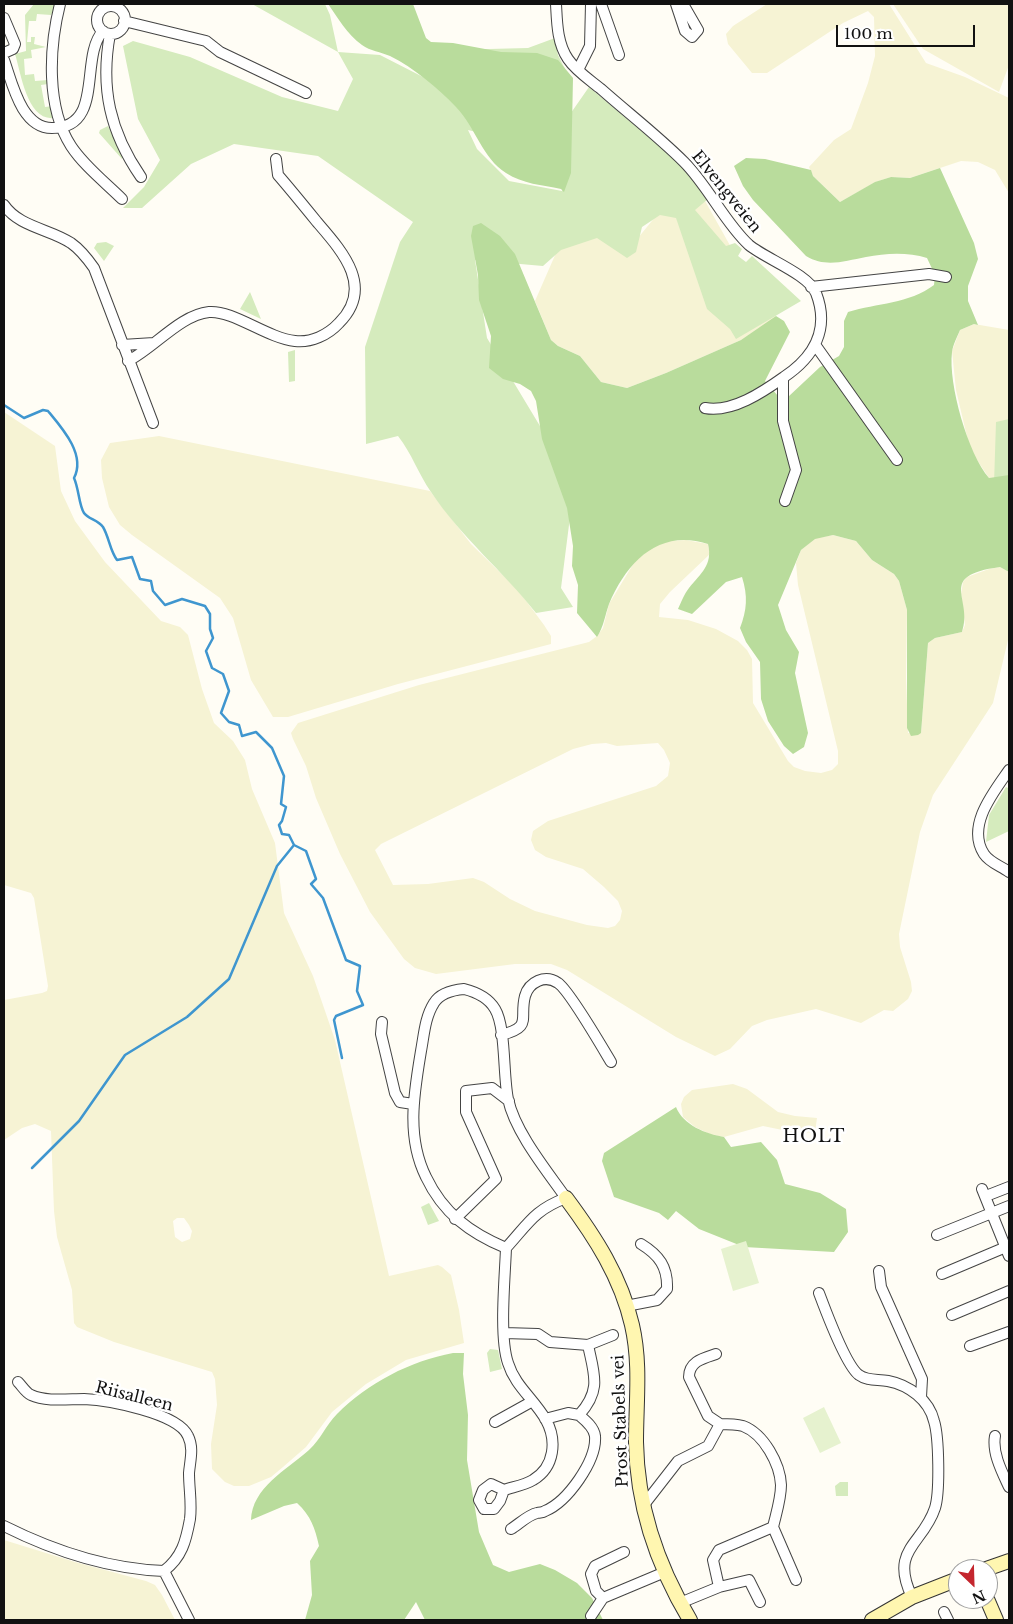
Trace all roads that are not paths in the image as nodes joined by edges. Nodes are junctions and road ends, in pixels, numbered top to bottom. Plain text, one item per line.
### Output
1 (60, 4) edge
2 (556, 4) edge
3 (591, 4) edge
4 (601, 4) edge
5 (676, 4) edge
6 (683, 4) edge
7 (115, 5) edge
8 (4, 18) edge
9 (45, 18) dead end
10 (57, 19) junction
11 (124, 21) junction
12 (106, 32) junction
13 (4, 53) edge
14 (619, 55) dead end
15 (4, 60) edge
16 (578, 70) junction
17 (306, 92) dead end
18 (61, 127) junction
19 (276, 159) dead end
20 (142, 177) dead end
21 (122, 199) dead end
22 (4, 205) edge
23 (946, 277) dead end
24 (812, 286) junction
25 (154, 343) junction
26 (122, 345) junction
27 (816, 346) junction
28 (128, 361) junction
29 (783, 378) junction
30 (705, 408) dead end
31 (153, 423) dead end
32 (898, 460) dead end
33 (785, 501) dead end
34 (1009, 770) edge
35 (1009, 872) edge
36 (382, 1022) dead end
37 (501, 1035) junction
38 (611, 1062) dead end
39 (508, 1101) junction
40 (413, 1104) junction
41 (1009, 1187) edge
42 (566, 1198) junction
43 (1009, 1206) edge
44 (992, 1213) junction
45 (455, 1219) junction
46 (937, 1235) dead end
47 (640, 1244) dead end
48 (1006, 1244) edge
49 (506, 1248) junction
50 (879, 1271) dead end
51 (942, 1274) dead end
52 (1009, 1292) edge
53 (819, 1293) dead end
54 (626, 1306) junction
55 (952, 1315) dead end
56 (1009, 1332) edge
57 (504, 1333) junction
58 (614, 1335) dead end
59 (588, 1344) junction
60 (970, 1346) dead end
61 (716, 1354) dead end
62 (18, 1382) dead end
63 (921, 1397) junction
64 (531, 1402) junction
65 (579, 1414) junction
66 (545, 1419) junction
67 (495, 1422) dead end
68 (720, 1424) junction
69 (995, 1436) dead end
70 (1009, 1487) edge
71 (504, 1490) dead end
72 (643, 1506) junction
73 (4, 1526) edge
74 (773, 1527) junction
75 (510, 1529) dead end
76 (624, 1552) dead end
77 (164, 1571) junction
78 (665, 1572) junction
79 (796, 1580) dead end
80 (948, 1583) edge
81 (719, 1587) junction
82 (912, 1597) junction
83 (602, 1598) junction
84 (760, 1602) dead end
85 (680, 1603) junction
86 (591, 1616) dead end
87 (189, 1620) edge
88 (690, 1620) edge
89 (872, 1620) edge

1 - 10 street
2 - 16 street, Elvengveien
3 - 16 street
4 - 14 street
5 - 6 street
7 - 11 street
7 - 12 street
8 - 13 street
9 - 10 street
10 - 18 street
11 - 12 street
11 - 17 street
12 - 18 street
12 - 20 street
15 - 18 street
16 - 24 street, Elvengveien
18 - 21 street
19 - 25 street
22 - 26 street
23 - 24 street
24 - 27 street
25 - 26 street
25 - 28 street
26 - 28 street
27 - 29 street
27 - 32 street
28 - 31 street
29 - 30 street
29 - 33 street
34 - 35 street
36 - 40 street
37 - 38 street
37 - 39 street, Prost Stabels vei
37 - 40 street, Prost Stabels vei
39 - 42 street, Prost Stabels vei
39 - 45 street
40 - 45 street, Prost Stabels vei
41 - 44 street
42 - 49 street
42 - 54 street, Prost Stabels vei
43 - 44 street
44 - 46 street
44 - 48 street
45 - 49 street, Prost Stabels vei
47 - 54 street
48 - 51 street
49 - 57 street
50 - 63 street
52 - 55 street
53 - 63 street
54 - 72 street, Prost Stabels vei
56 - 60 street
57 - 59 street
57 - 64 street
58 - 59 street
59 - 65 street
61 - 68 street
62 - 77 street, Riisalleen
63 - 82 street
64 - 66 street
64 - 67 street
65 - 66 street
65 - 75 street
66 - 71 street
68 - 72 street, Prost Stabels vei
68 - 74 street
69 - 70 street
72 - 78 street, Prost Stabels vei
73 - 77 street
74 - 79 street
74 - 81 street
76 - 83 street
77 - 87 street
78 - 83 street
78 - 85 street, Prost Stabels vei
80 - 82 street
81 - 84 street
81 - 85 street
82 - 89 street
83 - 86 street
85 - 88 street, Prost Stabels vei

